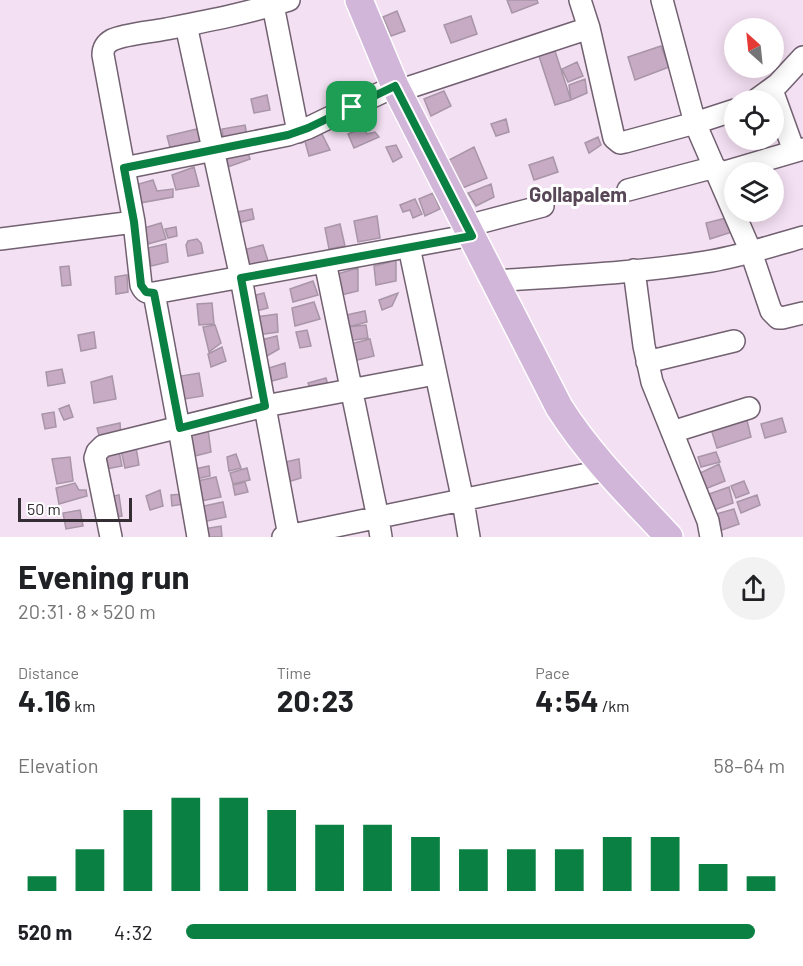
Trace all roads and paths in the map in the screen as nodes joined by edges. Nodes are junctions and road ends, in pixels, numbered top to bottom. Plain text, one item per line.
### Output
1 (359, 0) edge
2 (580, 0) edge
3 (662, 0) edge
4 (281, 3) edge
5 (186, 25) junction
6 (589, 28) junction
7 (803, 57) edge
8 (397, 88) junction
9 (769, 90) edge
10 (724, 114) edge
11 (695, 123) junction
12 (784, 126) edge
13 (298, 132) junction
14 (213, 150) junction
15 (799, 150) edge
16 (124, 168) junction
17 (716, 171) junction
18 (628, 190) dead end
19 (543, 206) dead end
20 (134, 222) junction
21 (469, 231) junction
22 (803, 237) edge
23 (0, 239) edge
24 (409, 247) junction
25 (752, 252) junction
26 (325, 262) junction
27 (634, 270) junction
28 (241, 278) junction
29 (495, 281) junction
30 (154, 293) junction
31 (803, 313) edge
32 (734, 342) dead end
33 (647, 362) junction
34 (435, 374) junction
35 (351, 390) junction
36 (265, 406) junction
37 (749, 408) dead end
38 (180, 428) junction
39 (672, 432) junction
40 (607, 470) junction
41 (463, 501) junction
42 (379, 528) edge
43 (286, 536) edge
44 (111, 537) edge
45 (198, 537) edge
46 (469, 537) edge
47 (669, 537) edge
48 (711, 537) edge

1 - 8 main road
2 - 6 street
3 - 11 street
4 - 5 street
4 - 13 street
5 - 14 street
5 - 16 street
6 - 8 street
6 - 11 street
7 - 9 street
8 - 13 street
8 - 21 main road
10 - 11 street
11 - 17 street
12 - 15 street
13 - 14 street
14 - 16 street
14 - 28 street
15 - 17 street
16 - 20 street
17 - 18 street
17 - 25 street
19 - 21 street
20 - 23 street
20 - 30 street
21 - 24 street
21 - 29 main road
22 - 25 street
24 - 26 street
24 - 34 street
25 - 27 street
25 - 31 street
26 - 28 street
26 - 35 street
27 - 29 street
27 - 33 street
28 - 30 street
28 - 36 street
29 - 40 main road
30 - 38 street
32 - 33 street
33 - 39 street
34 - 35 street
34 - 41 street
35 - 36 street
35 - 42 street
36 - 38 street
36 - 43 street
37 - 39 street
38 - 44 street
38 - 45 street
39 - 48 street
40 - 41 street
40 - 47 main road
41 - 42 street
41 - 46 street
42 - 43 street

